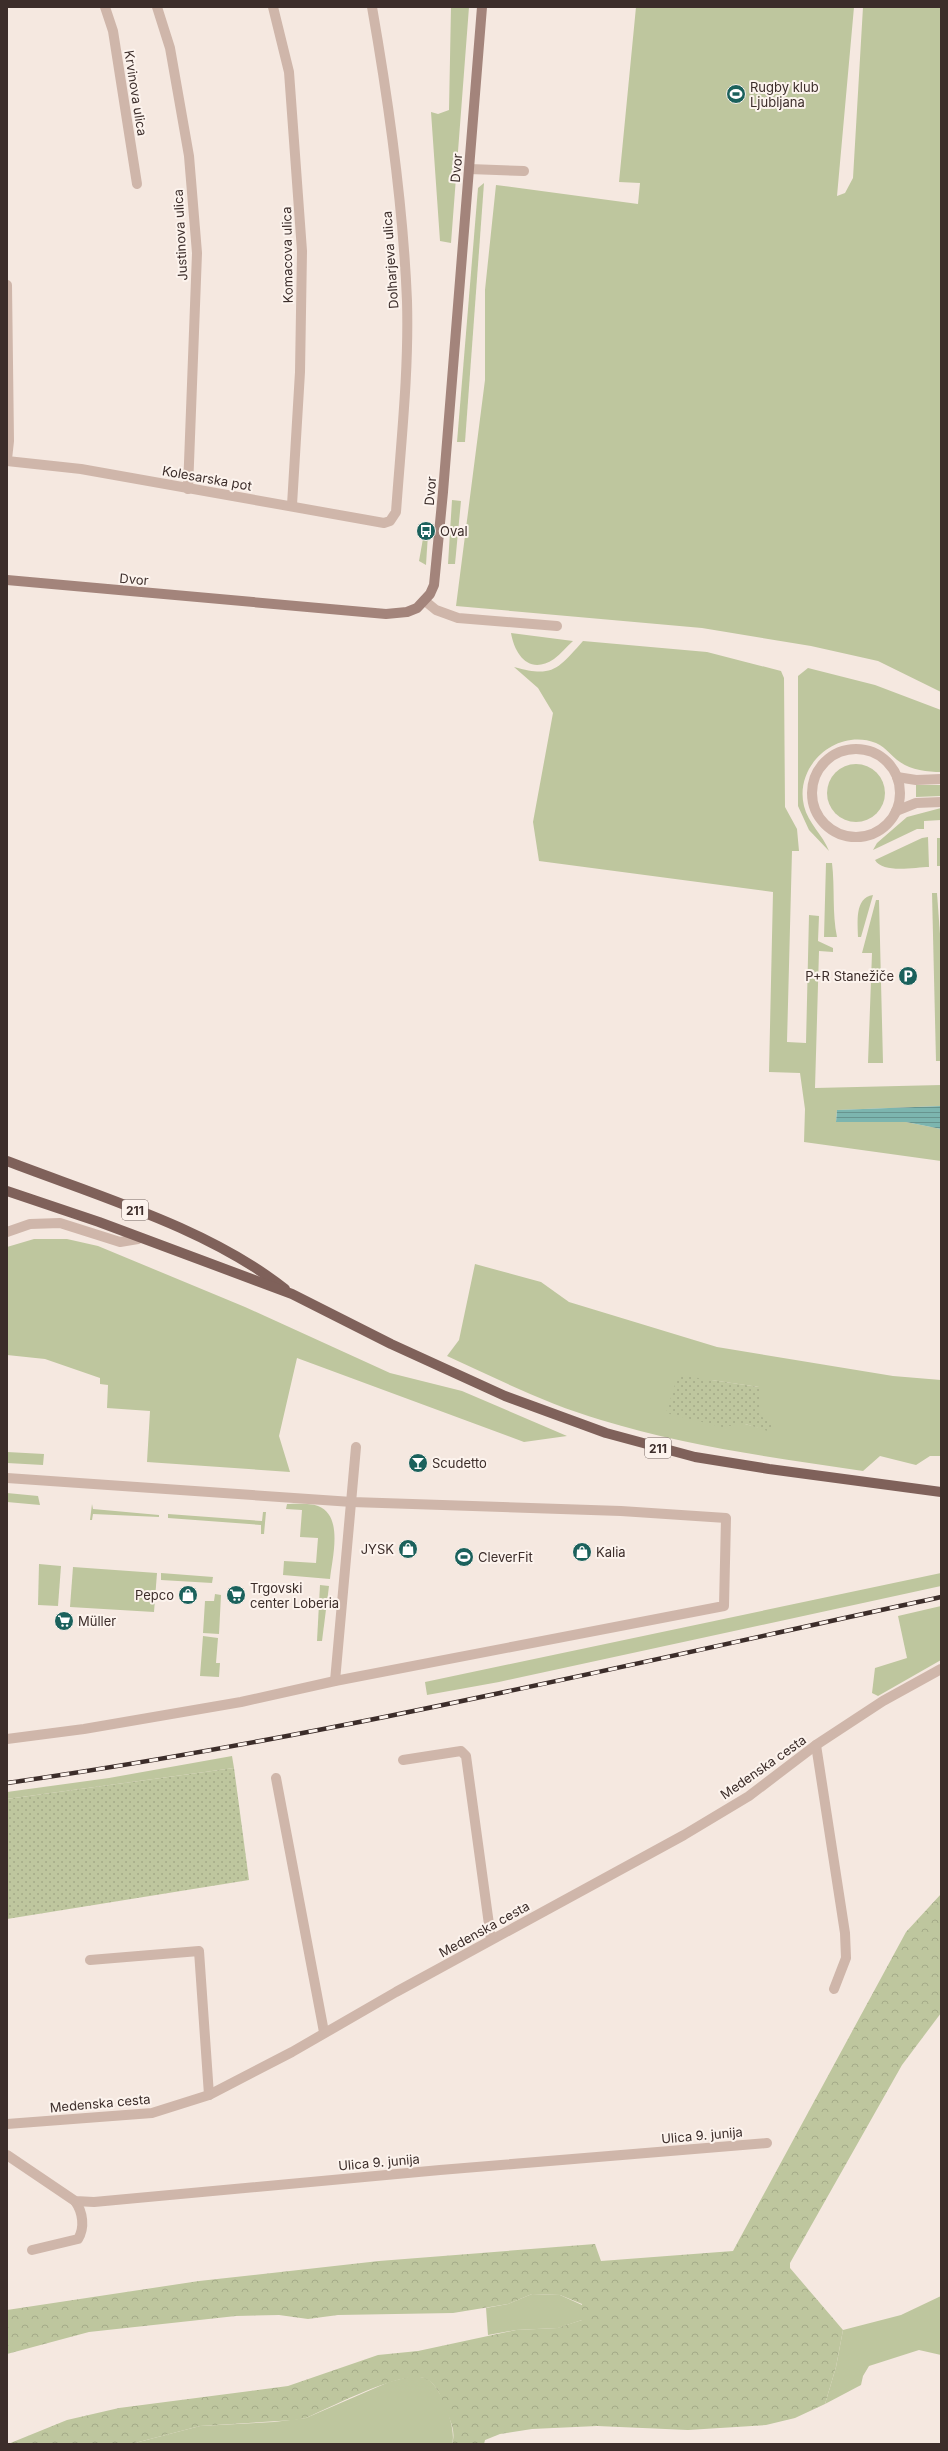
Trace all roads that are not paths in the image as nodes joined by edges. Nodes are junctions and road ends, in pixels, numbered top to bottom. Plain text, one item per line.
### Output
1 (105, 7) edge
2 (157, 7) edge
3 (273, 7) edge
4 (372, 7) edge
5 (482, 7) edge
6 (469, 169) junction
7 (524, 171) dead end
8 (137, 184) dead end
9 (7, 284) edge
10 (7, 460) edge
11 (188, 489) junction
12 (292, 505) junction
13 (396, 512) joint
14 (7, 580) edge
15 (425, 601) junction
16 (557, 626) dead end
17 (897, 776) junction
18 (941, 779) edge
19 (941, 802) edge
20 (896, 811) junction
21 (7, 1161) edge
22 (7, 1191) edge
23 (7, 1232) edge
24 (138, 1239) junction
25 (292, 1294) junction
26 (356, 1447) dead end
27 (7, 1478) edge
28 (941, 1492) edge
29 (352, 1502) junction
30 (941, 1669) edge
31 (335, 1681) junction
32 (7, 1739) edge
33 (816, 1746) junction
34 (403, 1760) dead end
35 (276, 1778) dead end
36 (491, 1939) junction
37 (90, 1960) dead end
38 (834, 1989) dead end
39 (324, 2032) junction
40 (209, 2095) junction
41 (7, 2124) edge
42 (767, 2143) dead end
43 (7, 2155) edge
44 (75, 2201) junction
45 (32, 2250) dead end

1 - 8 street, Krvinova ulica
2 - 11 street, Justinova ulica
3 - 12 street, Komacova ulica
4 - 13 street, Dolharjeva ulica
5 - 6 street, Dvor
6 - 7 street
6 - 15 street, Dvor
9 - 10 street
10 - 11 street, Kolesarska pot
11 - 12 street, Kolesarska pot
12 - 13 street, Kolesarska pot
14 - 15 street, Dvor
15 - 16 street
17 - 18 street
17 - 20 street
17 - 20 street
19 - 20 street
21 - 25 main road, 211
22 - 24 main road, 211
23 - 24 street
24 - 25 main road, 211
25 - 28 main road, 211
26 - 29 street
27 - 29 street
29 - 31 street
29 - 31 street
30 - 33 street, Medenska cesta
31 - 32 street
33 - 36 street, Medenska cesta
33 - 38 street
34 - 36 street
35 - 39 street
36 - 39 street, Medenska cesta
37 - 40 street
39 - 40 street, Medenska cesta
40 - 41 street, Medenska cesta
42 - 44 street, Ulica 9. junija
43 - 44 street
44 - 45 street

